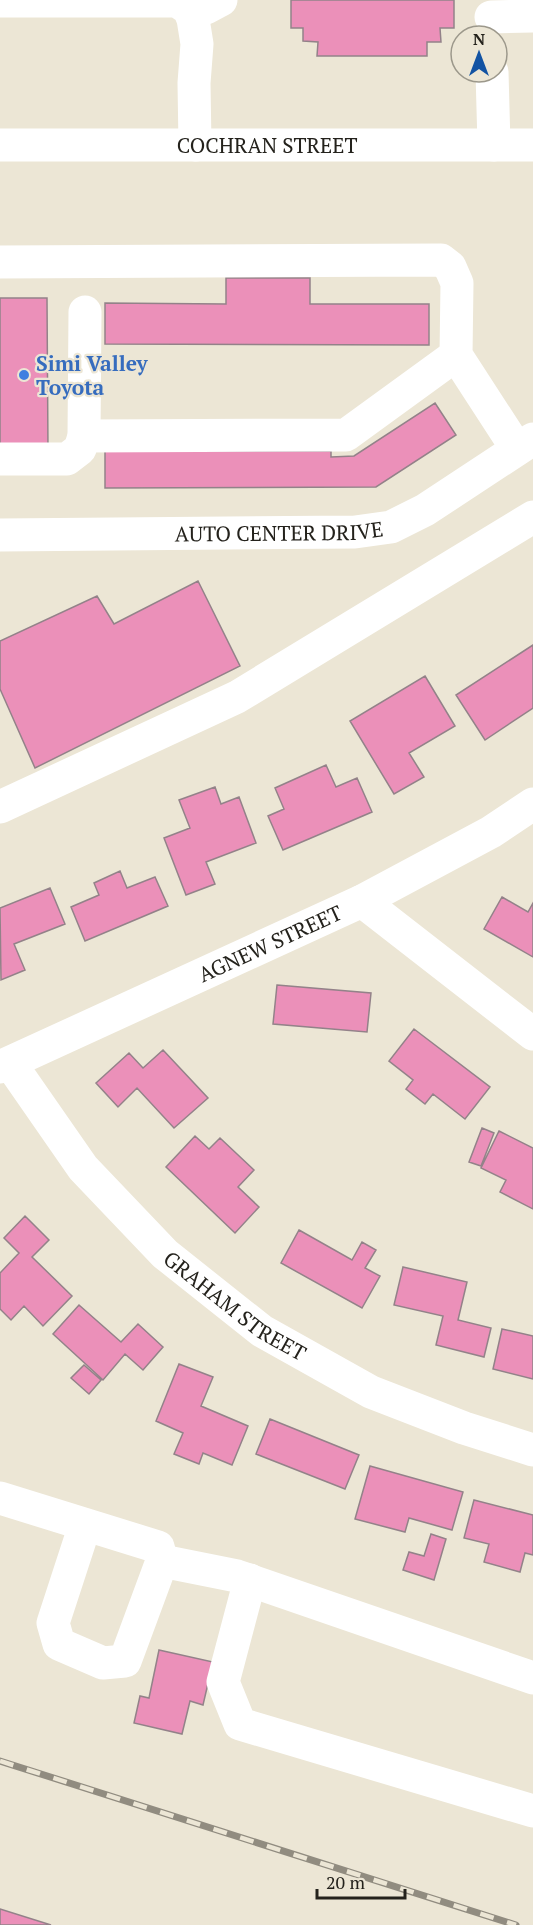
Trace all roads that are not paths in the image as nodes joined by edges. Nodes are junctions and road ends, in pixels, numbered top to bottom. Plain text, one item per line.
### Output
1 (0, 1) edge
2 (208, 3) edge
3 (533, 16) edge
4 (491, 18) edge
5 (492, 84) edge
6 (205, 145) junction
7 (494, 145) junction
8 (533, 145) edge
9 (0, 146) edge
10 (0, 262) edge
11 (85, 312) dead end
12 (456, 355) junction
13 (84, 435) junction
14 (525, 444) edge
15 (0, 459) edge
16 (533, 517) edge
17 (0, 535) edge
18 (533, 804) edge
19 (0, 807) edge
20 (362, 901) junction
21 (533, 1034) edge
22 (5, 1065) edge
23 (533, 1449) edge
24 (0, 1498) edge
25 (85, 1525) junction
26 (162, 1561) junction
27 (250, 1580) junction
28 (533, 1678) edge
29 (533, 1811) edge

1 - 6 street
2 - 6 street
3 - 4 street
5 - 7 street
6 - 7 street, COCHRAN STREET
6 - 9 street, COCHRAN STREET
7 - 8 street, COCHRAN STREET
10 - 12 street
11 - 13 street
12 - 13 street
12 - 14 street
13 - 15 street
14 - 17 street, AUTO CENTER DRIVE
16 - 19 street
18 - 20 street, AGNEW STREET
20 - 21 street
20 - 22 street, AGNEW STREET
22 - 23 street, GRAHAM STREET
24 - 25 street
25 - 26 street
25 - 26 street
26 - 27 street
27 - 28 street
27 - 29 street

